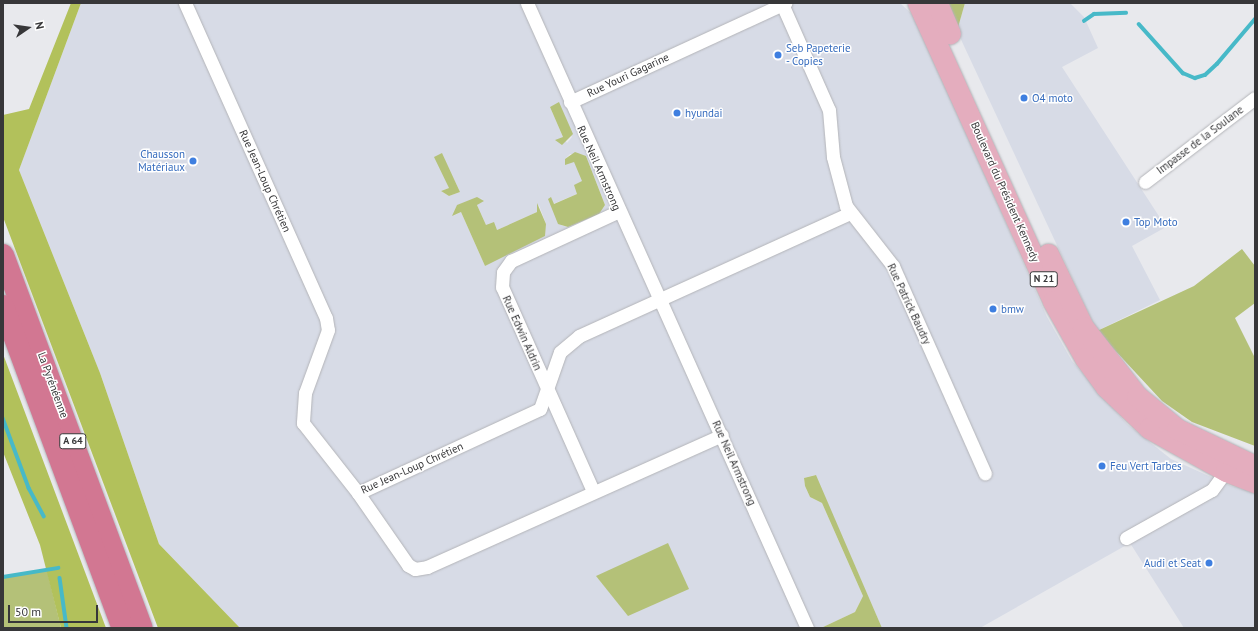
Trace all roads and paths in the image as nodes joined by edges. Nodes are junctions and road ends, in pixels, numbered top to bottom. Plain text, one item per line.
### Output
1 (185, 3) edge
2 (527, 3) edge
3 (918, 3) edge
4 (937, 3) edge
5 (783, 4) edge
6 (1255, 98) edge
7 (570, 102) junction
8 (1145, 182) dead end
9 (619, 211) junction
10 (850, 213) junction
11 (3, 255) edge
12 (659, 300) junction
13 (3, 306) edge
14 (549, 391) junction
15 (722, 435) junction
16 (1255, 466) edge
17 (1226, 472) junction
18 (985, 474) dead end
19 (1255, 482) edge
20 (593, 491) junction
21 (358, 493) junction
22 (1126, 538) dead end
23 (123, 628) edge
24 (142, 628) edge
25 (807, 628) edge

1 - 21 street, Rue Jean-Loup Chrétien
2 - 7 street
3 - 17 main road, Boulevard du Président Kennedy / N 21
4 - 16 main road, Boulevard du Président Kennedy / N 21
5 - 7 street, Rue Youri Gagarine
5 - 10 street, Rue Patrick Baudry
6 - 8 street, Impasse de la Soulane
7 - 9 street, Rue Neil Armstrong
9 - 12 street, Rue Neil Armstrong
9 - 14 street, Rue Edwin Aldrin
10 - 12 street
10 - 18 street, Rue Patrick Baudry
11 - 24 highway, La Pyrénéenne / A 64
12 - 14 street, Rue Jean-Loup Chrétien
12 - 15 street, Rue Neil Armstrong
13 - 23 highway, La Pyrénéenne / A 64
14 - 20 street, Rue Edwin Aldrin
14 - 21 street, Rue Jean-Loup Chrétien
15 - 20 street
15 - 25 street, Rue Neil Armstrong
17 - 19 main road, Boulevard du Président Kennedy / N 21
17 - 22 street
20 - 21 street

